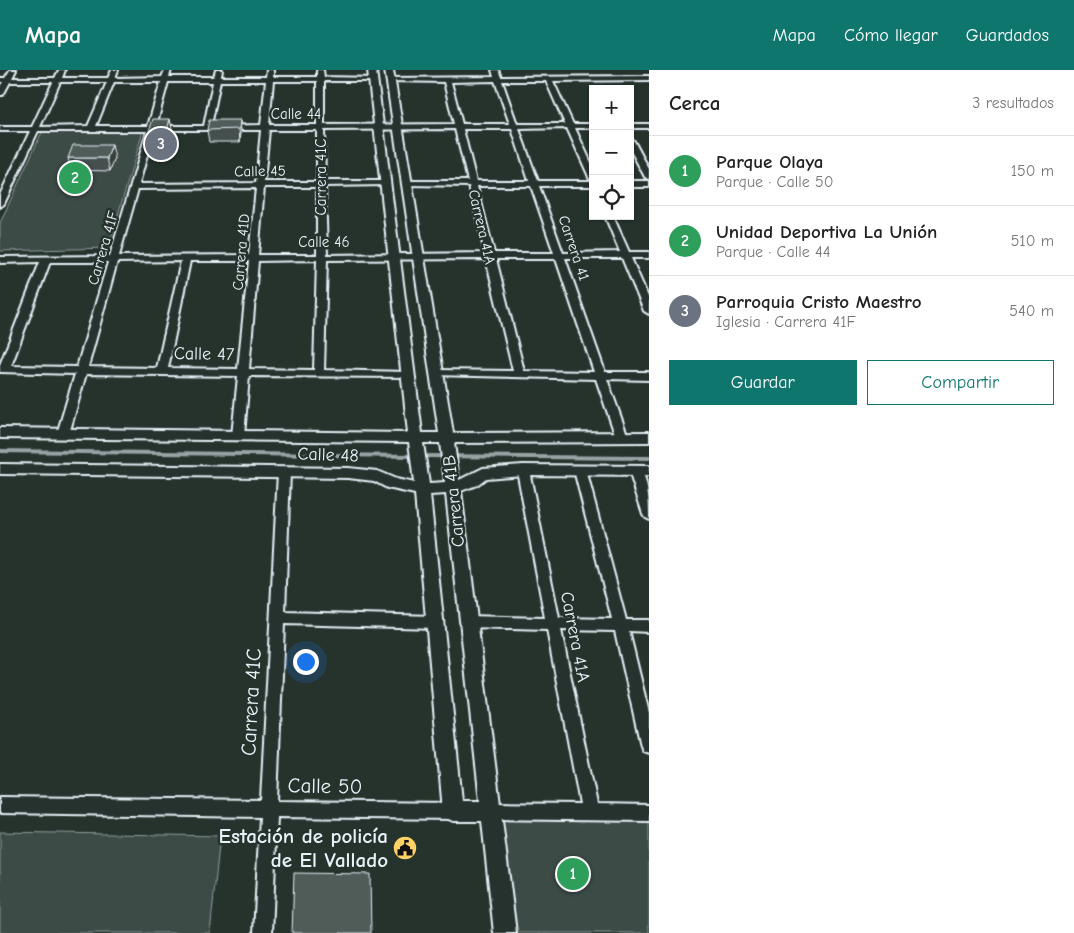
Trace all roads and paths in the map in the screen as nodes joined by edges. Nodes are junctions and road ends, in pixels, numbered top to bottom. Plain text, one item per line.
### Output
1 (13, 70) edge
2 (62, 70) edge
3 (115, 70) edge
4 (168, 70) edge
5 (219, 70) edge
6 (643, 70) edge
7 (270, 75) edge
8 (320, 75) edge
9 (373, 75) edge
10 (390, 75) edge
11 (496, 75) edge
12 (649, 77) edge
13 (598, 78) junction
14 (549, 79) junction
15 (4, 80) edge
16 (57, 80) junction
17 (111, 80) junction
18 (165, 80) junction
19 (217, 80) junction
20 (447, 80) junction
21 (601, 85) edge
22 (0, 93) edge
23 (515, 126) junction
24 (571, 126) junction
25 (589, 126) edge
26 (634, 126) edge
27 (649, 126) edge
28 (321, 127) junction
29 (379, 127) junction
30 (398, 127) junction
31 (460, 127) junction
32 (91, 128) junction
33 (152, 128) junction
34 (208, 128) junction
35 (266, 128) junction
36 (0, 129) edge
37 (35, 129) junction
38 (634, 149) edge
39 (592, 175) edge
40 (649, 177) edge
41 (386, 183) junction
42 (407, 183) junction
43 (320, 184) junction
44 (472, 184) junction
45 (535, 184) junction
46 (589, 184) edge
47 (634, 184) edge
48 (649, 184) edge
49 (261, 185) junction
50 (4, 187) edge
51 (135, 187) junction
52 (0, 204) edge
53 (611, 220) edge
54 (626, 255) junction
55 (649, 255) edge
56 (489, 256) junction
57 (559, 256) junction
58 (322, 257) junction
59 (394, 257) junction
60 (418, 257) junction
61 (186, 258) junction
62 (255, 258) junction
63 (114, 259) junction
64 (0, 260) edge
65 (46, 260) junction
66 (649, 311) edge
67 (2, 369) edge
68 (81, 370) junction
69 (162, 372) junction
70 (243, 372) junction
71 (320, 373) junction
72 (437, 373) junction
73 (519, 374) junction
74 (407, 375) junction
75 (600, 376) junction
76 (649, 376) edge
77 (0, 433) edge
78 (63, 434) junction
79 (238, 436) junction
80 (622, 437) junction
81 (649, 437) edge
82 (415, 442) junction
83 (447, 443) junction
84 (0, 469) edge
85 (523, 470) junction
86 (580, 470) junction
87 (284, 472) junction
88 (642, 472) edge
89 (451, 481) junction
90 (421, 483) junction
91 (649, 514) edge
92 (277, 618) junction
93 (435, 622) junction
94 (468, 622) junction
95 (554, 625) junction
96 (621, 626) junction
97 (649, 626) edge
98 (649, 746) edge
99 (0, 806) edge
100 (268, 809) junction
101 (453, 811) junction
102 (490, 811) junction
103 (590, 812) junction
104 (649, 813) edge
105 (263, 933) edge
106 (505, 933) edge

1 - 15 street
2 - 16 street
3 - 17 street
4 - 18 street, Carrera 41F
5 - 19 street
6 - 12 street
7 - 8 street
7 - 19 street
7 - 35 street, Carrera 41D
8 - 9 street
8 - 28 street, Carrera 41C
9 - 29 street, Carrera 41B
10 - 20 street
10 - 30 street, Carrera 41B
11 - 14 street
11 - 20 street
11 - 23 street, Carrera 41
12 - 13 street
13 - 14 street
13 - 21 street
14 - 24 street
15 - 16 street
15 - 22 street
16 - 17 street
16 - 37 street
17 - 18 street
17 - 32 street
18 - 19 street
18 - 33 street, Carrera 41F
19 - 34 street
20 - 31 street, Carrera 41A
23 - 24 street, Calle 44
23 - 31 street, Calle 44
23 - 45 street, Carrera 41
24 - 25 street, Calle 44
24 - 39 street
26 - 27 street
28 - 29 street, Calle 44
28 - 35 street, Calle 44
28 - 43 street, Carrera 41C
29 - 30 street, Calle 44
29 - 41 street, Carrera 41B
30 - 31 street, Calle 44
30 - 42 street, Carrera 41B
31 - 44 street, Carrera 41A
32 - 33 street, Calle 44
32 - 37 street, Calle 44
33 - 34 street, Calle 44
33 - 51 street, Carrera 41F
34 - 35 street, Calle 44
35 - 49 street, Carrera 41D
36 - 37 street, Calle 44
37 - 50 street
38 - 40 street
41 - 43 street, Calle 45
41 - 59 street, Carrera 41B
42 - 44 street
42 - 60 street, Carrera 41B
43 - 49 street, Calle 45
43 - 58 street, Carrera 41C
44 - 45 street
44 - 56 street, Carrera 41A
45 - 46 street
45 - 57 street, Carrera 41
47 - 48 street
49 - 51 street, Calle 45
49 - 62 street, Carrera 41D
50 - 52 street
51 - 63 street, Carrera 41F
53 - 54 street
54 - 55 street, Calle 46
54 - 57 street, Calle 46
54 - 66 street
56 - 57 street, Calle 46
56 - 60 street, Calle 46
56 - 73 street, Carrera 41A
57 - 75 street, Carrera 41
58 - 59 street, Calle 46
58 - 62 street, Calle 46
58 - 71 street, Carrera 41C
59 - 60 street, Calle 46
59 - 74 street, Carrera 41B
60 - 72 street, Carrera 41B
61 - 62 street, Calle 46
61 - 63 street, Calle 46
61 - 69 street
62 - 70 street, Carrera 41D
63 - 65 street, Calle 46
63 - 68 street, Carrera 41F
64 - 65 street, Calle 46
65 - 67 street
67 - 68 street, Calle 47
68 - 69 street, Calle 47
68 - 78 street, Carrera 41F
69 - 70 street, Calle 47
70 - 71 street, Calle 47
70 - 79 street, Carrera 41D
71 - 74 street, Calle 47
72 - 73 street
72 - 83 street, Carrera 41B
73 - 75 street
74 - 82 street, Carrera 41B
75 - 76 street
75 - 80 street, Carrera 41
77 - 78 street, Calle 48
78 - 79 street, Calle 48
79 - 82 street, Calle 48
80 - 81 street, Calle 48
80 - 83 street, Calle 48
82 - 83 street, Calle 48
82 - 90 street, Carrera 41B
83 - 89 street, Carrera 41B
84 - 87 street, Calle 48
85 - 86 street, Calle 48
85 - 89 street, Calle 48
85 - 95 street, Carrera 41A
86 - 88 street, Calle 48
86 - 96 street
87 - 90 street, Calle 48
87 - 92 street, Carrera 41C
88 - 91 street
89 - 90 street, Calle 48
89 - 94 street, Carrera 41B
90 - 93 street, Carrera 41B
92 - 93 street
92 - 100 street, Carrera 41C
93 - 101 street, Carrera 41B
94 - 95 street
94 - 102 street, Carrera 41B
95 - 96 street
95 - 103 street, Carrera 41A
96 - 97 street
96 - 98 street
99 - 100 street, Calle 50
100 - 101 street, Calle 50
100 - 105 street, Carrera 41C
101 - 102 street, Calle 50
102 - 103 street, Calle 50
102 - 106 street, Carrera 41B
103 - 104 street, Calle 50

